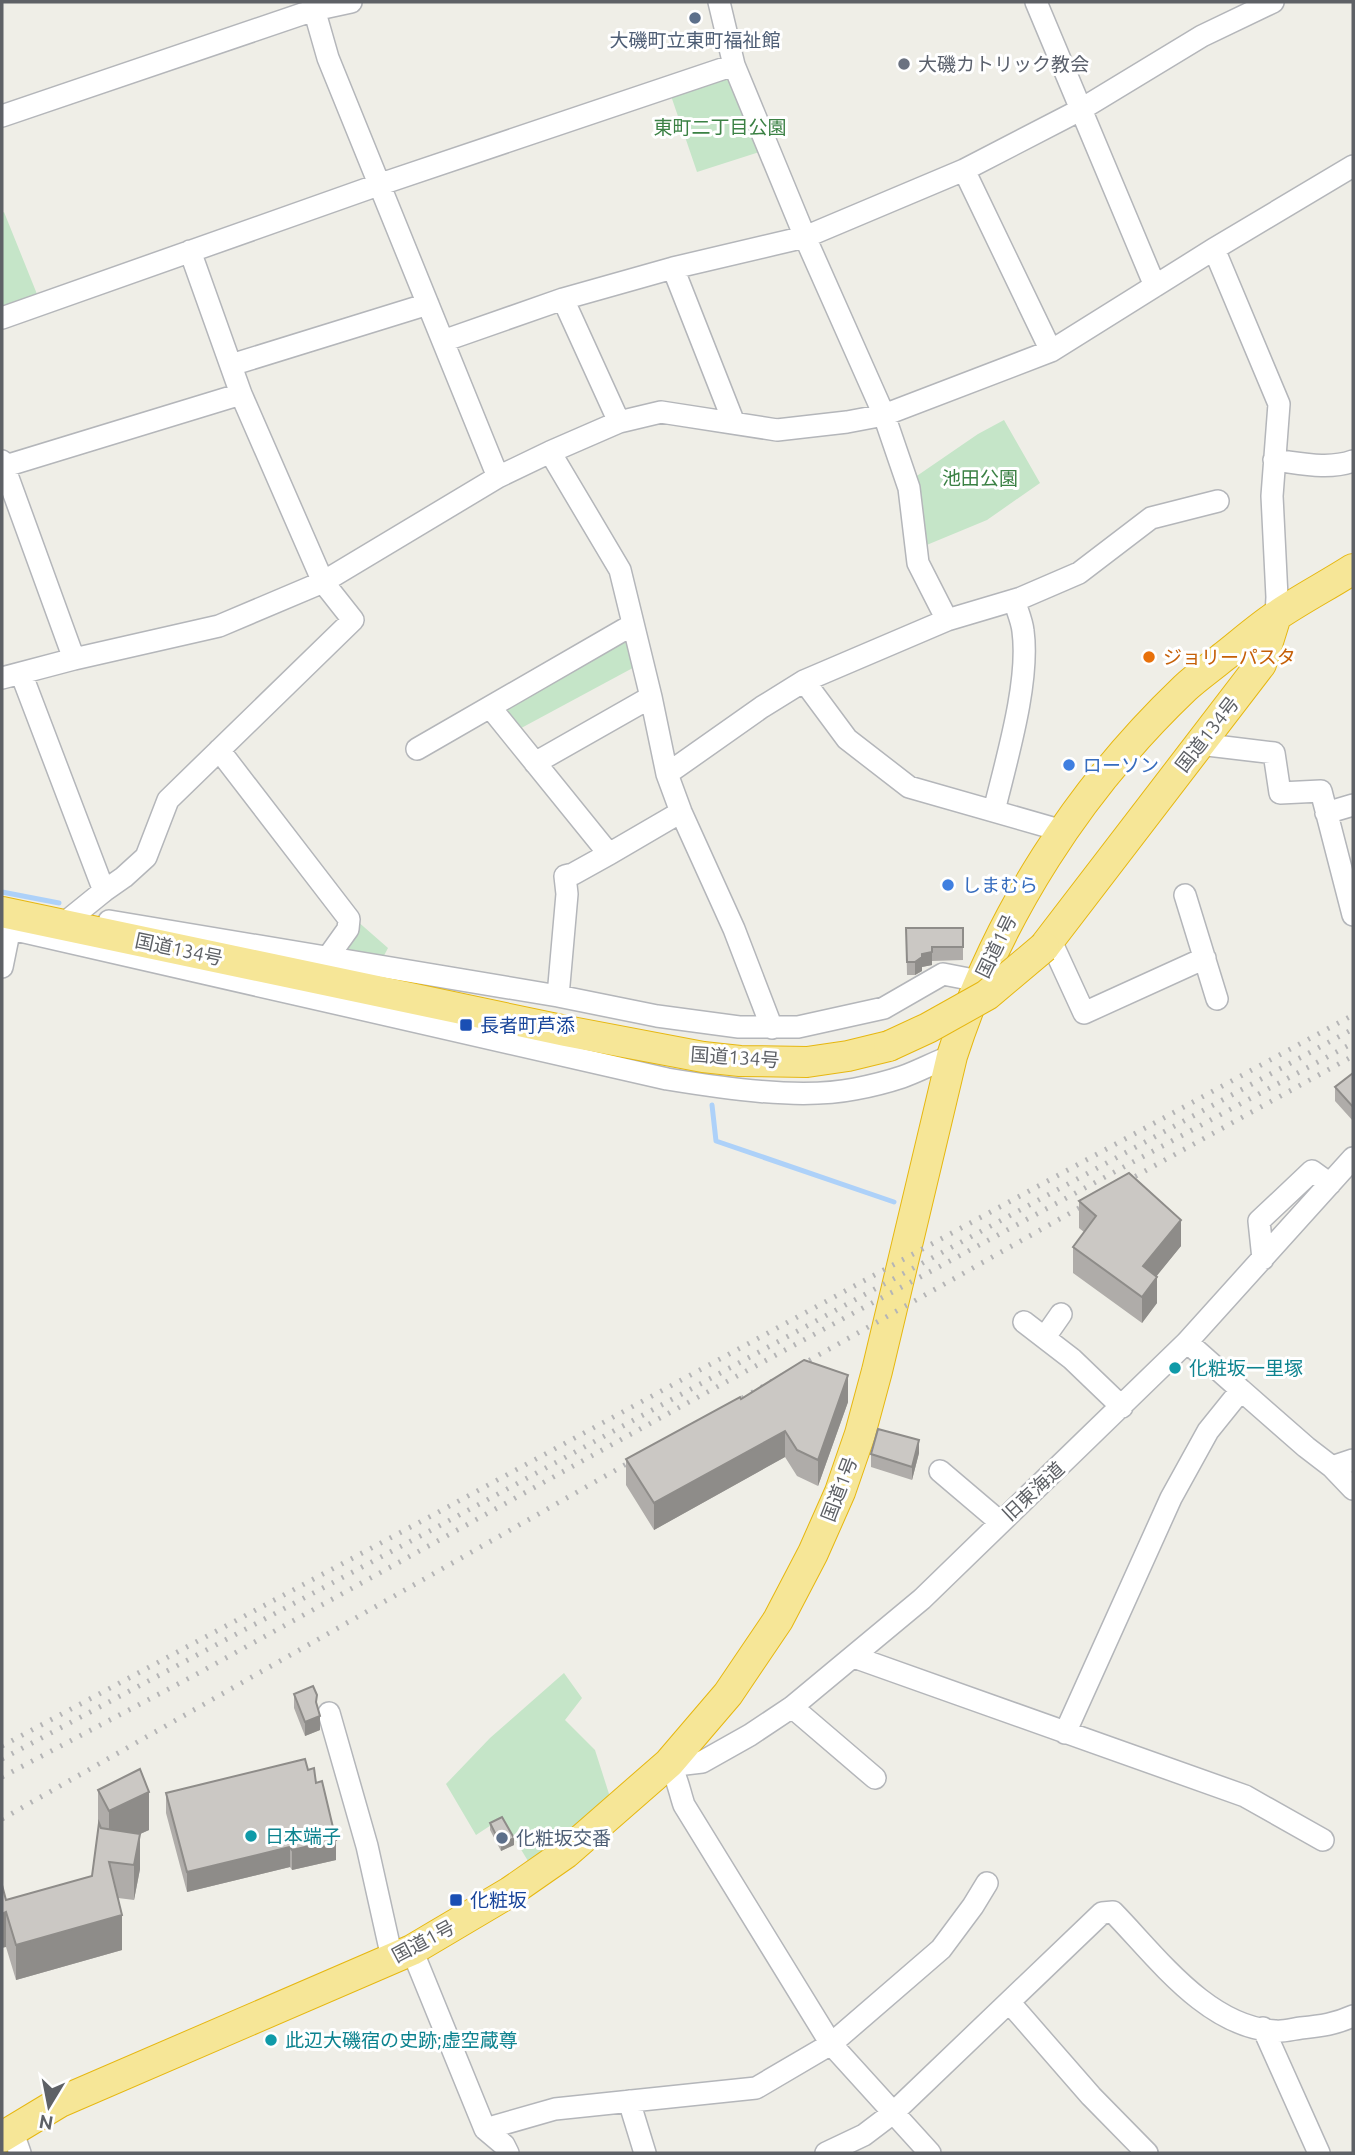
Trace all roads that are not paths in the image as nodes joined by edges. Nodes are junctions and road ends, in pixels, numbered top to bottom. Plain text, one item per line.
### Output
1 (351, 2) edge
2 (719, 2) edge
3 (1037, 2) edge
4 (1273, 2) edge
5 (313, 6) edge
6 (734, 65) junction
7 (1080, 110) junction
8 (2, 116) edge
9 (1353, 166) edge
10 (964, 170) junction
11 (378, 185) junction
12 (805, 237) junction
13 (1214, 249) junction
14 (190, 251) junction
15 (673, 268) junction
16 (1155, 286) junction
17 (563, 299) junction
18 (428, 304) junction
19 (2, 318) edge
20 (443, 341) junction
21 (1051, 351) junction
22 (231, 365) junction
23 (241, 394) junction
24 (884, 415) junction
25 (619, 422) junction
26 (734, 423) junction
27 (551, 452) junction
28 (1275, 460) junction
29 (1353, 461) edge
30 (2, 465) edge
31 (498, 477) junction
32 (1218, 501) dead end
33 (1353, 569) edge
34 (323, 582) junction
35 (1014, 600) junction
36 (1276, 616) junction
37 (947, 620) junction
38 (632, 625) junction
39 (74, 659) junction
40 (12, 676) edge
41 (804, 681) junction
42 (651, 697) junction
43 (490, 706) junction
44 (1199, 744) junction
45 (417, 749) dead end
46 (219, 750) junction
47 (535, 763) junction
48 (667, 774) junction
49 (1353, 805) edge
50 (994, 811) junction
51 (681, 812) junction
52 (1326, 813) junction
53 (1063, 831) junction
54 (609, 854) junction
55 (104, 891) junction
56 (1185, 895) dead end
57 (1353, 915) edge
58 (7, 920) edge
59 (69, 920) junction
60 (1047, 943) junction
61 (328, 957) junction
62 (1205, 958) junction
63 (2, 967) edge
64 (979, 981) junction
65 (297, 984) junction
66 (558, 996) junction
67 (1217, 999) dead end
68 (772, 1028) junction
69 (952, 1056) junction
70 (1353, 1158) edge
71 (1330, 1184) junction
72 (1269, 1252) junction
73 (1061, 1314) dead end
74 (1024, 1322) dead end
75 (1045, 1337) junction
76 (1188, 1342) junction
77 (1241, 1390) junction
78 (1122, 1407) junction
79 (1353, 1460) edge
80 (1332, 1467) junction
81 (940, 1471) dead end
82 (1353, 1489) edge
83 (1000, 1522) junction
84 (853, 1657) junction
85 (792, 1707) junction
86 (329, 1713) dead end
87 (1065, 1733) junction
88 (669, 1763) junction
89 (875, 1778) dead end
90 (1324, 1840) dead end
91 (987, 1883) dead end
92 (402, 1954) junction
93 (1009, 2002) junction
94 (1353, 2016) edge
95 (1263, 2028) junction
96 (831, 2044) junction
97 (629, 2101) junction
98 (893, 2113) junction
99 (485, 2129) junction
100 (11, 2140) edge
101 (508, 2153) edge
102 (645, 2153) edge
103 (826, 2153) edge
104 (930, 2153) edge
105 (1147, 2153) edge
106 (1320, 2153) edge

1 - 5 street
2 - 6 street
3 - 7 street
4 - 7 street
5 - 8 street
5 - 11 street
6 - 11 street
6 - 12 street
7 - 10 street
7 - 16 street
9 - 13 street
10 - 12 street
10 - 21 street
11 - 14 street
11 - 18 street
12 - 15 street
12 - 24 street
13 - 16 street
13 - 28 street
14 - 19 street
14 - 22 street
15 - 17 street
15 - 26 street
16 - 21 street
17 - 20 street
17 - 25 street
18 - 20 street
18 - 22 street
20 - 31 street
21 - 24 street
22 - 23 street
23 - 30 street
23 - 34 street
24 - 26 street
24 - 37 street
25 - 26 street
25 - 27 street
27 - 31 street
27 - 38 street
28 - 29 street
28 - 36 street
30 - 39 street
31 - 34 street
32 - 35 street
33 - 36 highway, 国道1号
34 - 39 street
34 - 46 street
35 - 37 street
35 - 50 street
36 - 44 highway, 国道134号
36 - 53 highway, 国道1号
37 - 41 street
38 - 42 street
38 - 43 street
39 - 40 street
40 - 55 street
41 - 48 street
41 - 50 street
42 - 47 street
42 - 48 street
43 - 45 street
43 - 47 street
44 - 52 street
44 - 60 highway, 国道134号
46 - 55 street
46 - 61 street
47 - 54 street
48 - 51 street
49 - 52 street
50 - 53 street
51 - 54 street
51 - 68 street
52 - 57 street
53 - 64 highway, 国道1号
54 - 66 street
55 - 59 street
56 - 62 street
58 - 59 highway, 国道134号
58 - 63 street
58 - 65 street
59 - 61 street
59 - 65 highway, 国道134号
60 - 62 street
60 - 65 highway, 国道134号, bridge
61 - 66 street
62 - 67 street
64 - 68 street
64 - 69 highway, 国道1号
65 - 69 street
66 - 68 street
69 - 88 highway, 国道1号
70 - 71 street, 旧東海道
71 - 72 street, 旧東海道
71 - 72 street
72 - 76 street, 旧東海道
73 - 75 street
74 - 75 street
75 - 78 street
76 - 77 street
76 - 78 street, 旧東海道
77 - 80 street
77 - 87 street
78 - 83 street, 旧東海道
79 - 80 street
80 - 82 street
81 - 83 street
83 - 84 street, 旧東海道
84 - 85 street, 旧東海道
84 - 87 street
85 - 88 street, 旧東海道
85 - 89 street
86 - 92 street
87 - 90 street
88 - 92 highway, 国道1号
88 - 96 street
91 - 96 street
92 - 99 street
92 - 100 highway, 国道1号
93 - 95 street
93 - 98 street
93 - 105 street
94 - 95 street
95 - 106 street
96 - 97 street
96 - 98 street
97 - 99 street
97 - 102 street
98 - 103 street
98 - 104 street
99 - 101 street

